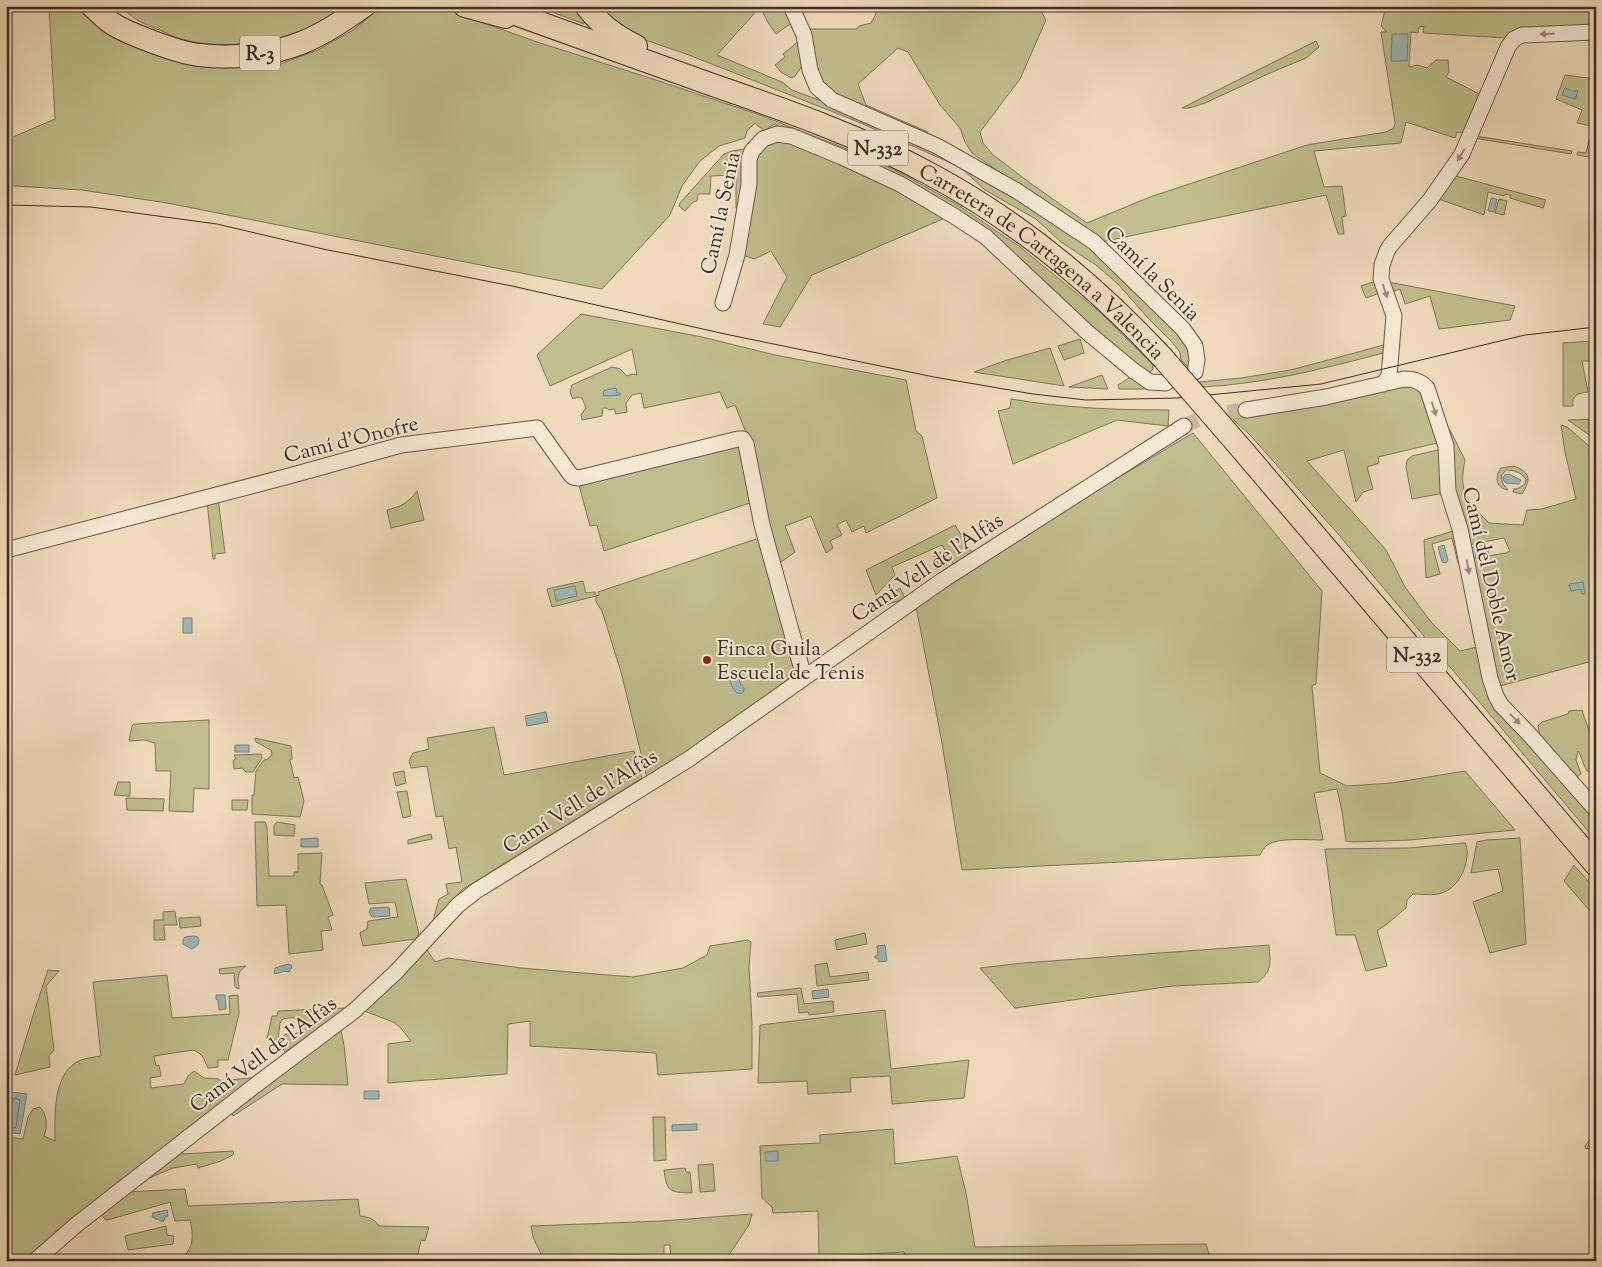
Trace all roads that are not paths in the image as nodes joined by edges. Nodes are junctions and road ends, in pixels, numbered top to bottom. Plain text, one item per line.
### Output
1 (92, 6) edge
2 (106, 6) edge
3 (364, 6) edge
4 (465, 6) edge
5 (492, 6) edge
6 (586, 6) edge
7 (792, 6) edge
8 (546, 26) junction
9 (1596, 32) edge
10 (146, 39) junction
11 (832, 128) junction
12 (723, 303) dead end
13 (1390, 366) junction
14 (1195, 372) dead end
15 (1404, 379) junction
16 (1166, 383) dead end
17 (1383, 384) junction
18 (1246, 410) tunnel mouth
19 (1184, 426) tunnel mouth
20 (6, 550) edge
21 (804, 677) junction
22 (1596, 810) edge
23 (1596, 865) edge
24 (35, 1261) edge

1 - 10 highway
2 - 10 highway
3 - 10 highway, R-3
4 - 8 highway
5 - 8 highway, Carretera de Cartagena a Valencia / N-332
6 - 11 highway
7 - 14 street, Camí la Senia
8 - 11 highway, Carretera de Cartagena a Valencia / N-332
9 -> 13 street
11 - 23 highway, Carretera de Cartagena a Valencia / N-332, bridge
12 - 16 street, Camí la Senia
13 - 15 street
13 - 17 street
15 - 17 street
15 -> 22 street, Camí del Doble Amor
17 - 18 street
19 - 21 street, Camí Vell de l'Alfàs
20 - 21 street, Camí d'Onofre
21 - 24 street, Camí Vell de l'Alfàs

